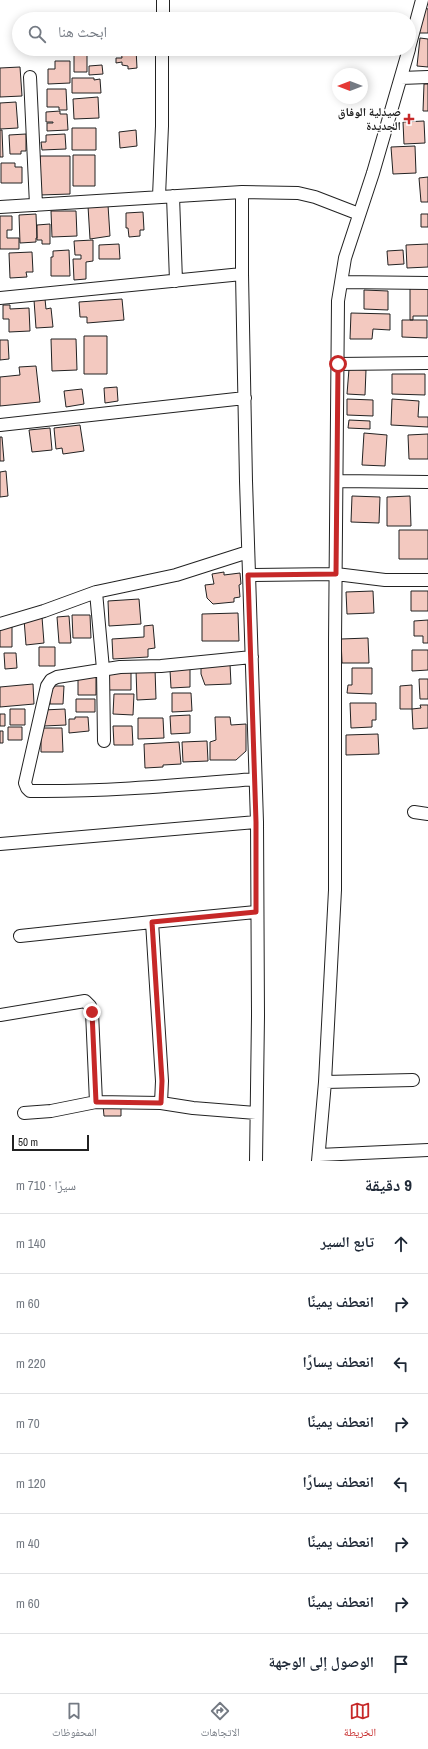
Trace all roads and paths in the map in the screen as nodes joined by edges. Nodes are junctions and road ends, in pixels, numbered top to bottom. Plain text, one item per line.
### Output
1 (163, 0) edge
2 (424, 1) edge
3 (163, 12) edge
4 (416, 26) edge
5 (162, 56) edge
6 (407, 56) edge
7 (30, 77) dead end
8 (428, 77) edge
9 (401, 78) junction
10 (242, 192) junction
11 (159, 196) junction
12 (173, 196) junction
13 (36, 205) junction
14 (0, 207) edge
15 (359, 214) junction
16 (242, 274) junction
17 (176, 281) junction
18 (341, 282) junction
19 (428, 283) edge
20 (0, 298) edge
21 (428, 363) edge
22 (338, 364) junction
23 (245, 398) junction
24 (0, 425) edge
25 (338, 481) junction
26 (428, 482) edge
27 (248, 552) junction
28 (336, 574) junction
29 (248, 575) junction
30 (428, 580) edge
31 (96, 592) junction
32 (0, 624) edge
33 (252, 657) junction
34 (103, 669) junction
35 (104, 741) dead end
36 (255, 779) junction
37 (414, 812) dead end
38 (428, 814) edge
39 (256, 822) junction
40 (0, 844) edge
41 (256, 912) junction
42 (152, 922) junction
43 (20, 936) dead end
44 (0, 1015) edge
45 (413, 1080) dead end
46 (325, 1082) junction
47 (96, 1102) junction
48 (161, 1103) junction
49 (24, 1113) dead end
50 (256, 1113) junction
51 (428, 1150) edge
52 (318, 1158) edge
53 (256, 1161) edge

1 - 3 street
2 - 4 street
5 - 11 street
6 - 9 street
7 - 13 street
8 - 9 street
9 - 15 street
10 - 12 street
10 - 15 street
10 - 16 street
11 - 12 street
11 - 13 street
12 - 17 street
13 - 14 street
15 - 18 street
16 - 17 street
16 - 23 street
17 - 20 street
18 - 19 street
18 - 22 street
21 - 22 street
22 - 25 street
23 - 24 street
23 - 27 street
25 - 26 street
25 - 28 street
27 - 29 street
27 - 31 street
28 - 29 street
28 - 30 street
28 - 46 street
29 - 33 street
31 - 32 street
31 - 34 street
33 - 34 street
33 - 36 street
34 - 35 street
34 - 36 street
36 - 39 street
37 - 38 street
39 - 40 street
39 - 41 street
41 - 42 street
41 - 50 street
42 - 43 street
42 - 48 street
44 - 47 street
45 - 46 street
46 - 52 street
47 - 48 street
47 - 49 street
48 - 50 street
50 - 53 street
51 - 52 street

